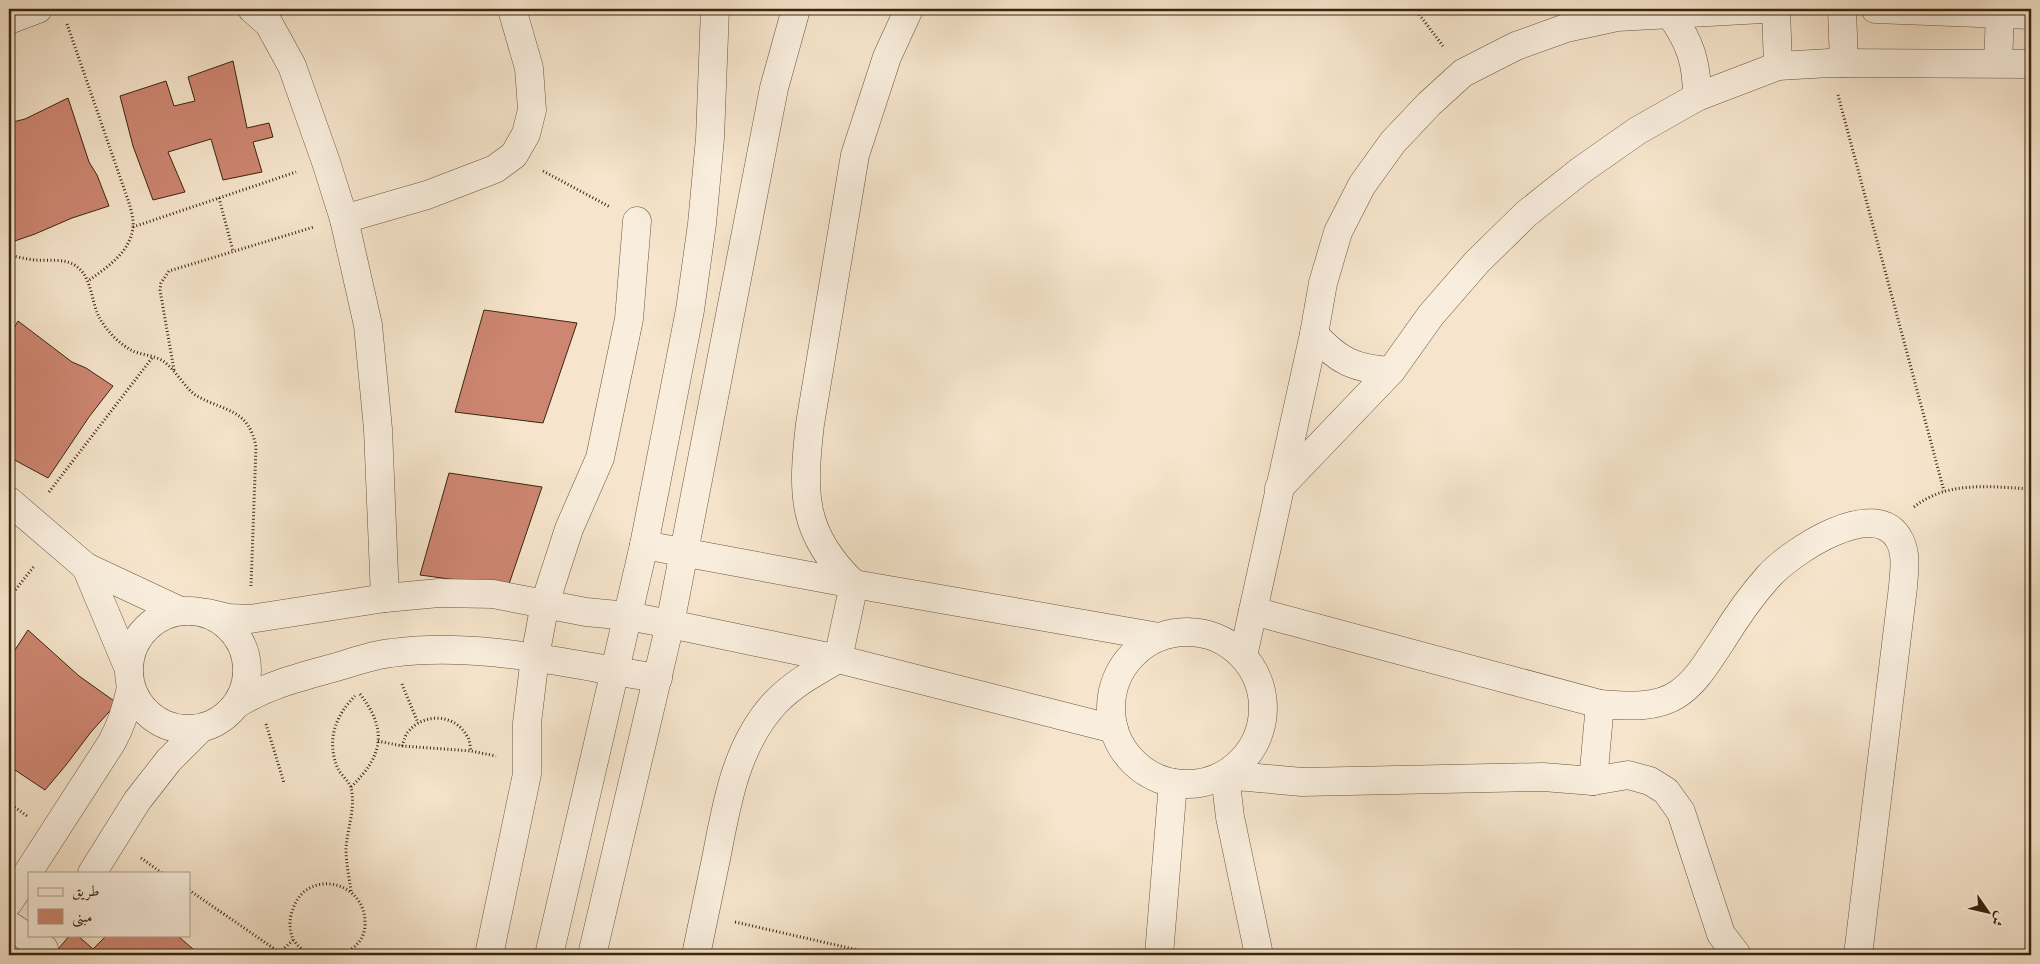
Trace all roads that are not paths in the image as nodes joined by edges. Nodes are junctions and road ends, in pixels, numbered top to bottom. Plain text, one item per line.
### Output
1 (38, 9) edge
2 (252, 9) edge
3 (512, 9) edge
4 (715, 9) edge
5 (796, 9) edge
6 (909, 9) edge
7 (1763, 9) edge
8 (1776, 9) edge
9 (1842, 9) edge
10 (1875, 9) edge
11 (1670, 14) junction
12 (2000, 14) junction
13 (2031, 15) edge
14 (9, 20) edge
15 (1998, 62) junction
16 (1837, 63) junction
17 (2031, 64) edge
18 (1778, 66) junction
19 (1696, 97) junction
20 (344, 218) junction
21 (637, 221) road end
22 (1314, 334) junction
23 (1391, 371) junction
24 (1279, 488) junction
25 (19, 510) edge
26 (644, 545) junction
27 (684, 553) junction
28 (86, 567) junction
29 (854, 584) junction
30 (384, 598) junction
31 (546, 603) junction
32 (180, 611) junction
33 (1253, 611) junction
34 (208, 613) junction
35 (628, 616) junction
36 (670, 624) junction
37 (1159, 637) junction
38 (1243, 656) junction
39 (535, 657) junction
40 (838, 659) junction
41 (616, 672) junction
42 (129, 677) junction
43 (658, 678) junction
44 (247, 698) junction
45 (1600, 704) junction
46 (200, 729) junction
47 (1114, 729) junction
48 (1225, 774) junction
49 (1593, 781) junction
50 (1173, 782) junction
51 (28, 872) edge
52 (28, 872) edge
53 (93, 872) edge
54 (9, 902) edge
55 (9, 925) edge
56 (28, 936) edge
57 (28, 936) edge
58 (46, 946) edge
59 (489, 955) edge
60 (549, 955) edge
61 (592, 955) edge
62 (696, 955) edge
63 (1159, 955) edge
64 (1259, 955) edge
65 (1737, 955) edge
66 (1858, 955) edge

1 - 14 street
2 - 20 street
3 - 20 street
4 - 26 street
5 - 27 street
6 - 29 street
7 - 11 street
8 - 18 street
9 - 16 street
10 - 12 street
11 - 19 street
11 - 22 street
12 - 13 street
12 - 15 street
15 - 16 street
15 - 17 street
16 - 18 street
18 - 19 street
19 - 23 street
20 - 30 street
21 - 31 street
22 - 23 street
22 - 24 street
23 - 24 street
24 - 33 street
25 - 28 street
26 - 27 street
26 - 35 street
27 - 29 street
27 - 36 street
28 - 32 street
28 - 42 street
29 - 37 street
29 - 40 street
30 - 31 street
30 - 34 street
31 - 35 street
31 - 39 street
32 - 34 street
32 - 42 street
33 - 38 street
33 - 45 street
34 - 44 street
35 - 36 street
35 - 41 street
36 - 40 street
36 - 43 street
37 - 38 street
37 - 47 street
38 - 48 street
39 - 41 street
39 - 44 street
39 - 59 street
40 - 47 street
40 - 62 street
41 - 43 street
41 - 60 street
42 - 46 street
42 - 51 street
43 - 61 street
44 - 46 street
45 - 49 street
45 - 66 street
46 - 53 street
47 - 50 street
48 - 49 street
48 - 50 street
48 - 64 street
49 - 65 street
50 - 63 street
52 - 54 street
55 - 56 street
57 - 58 street

